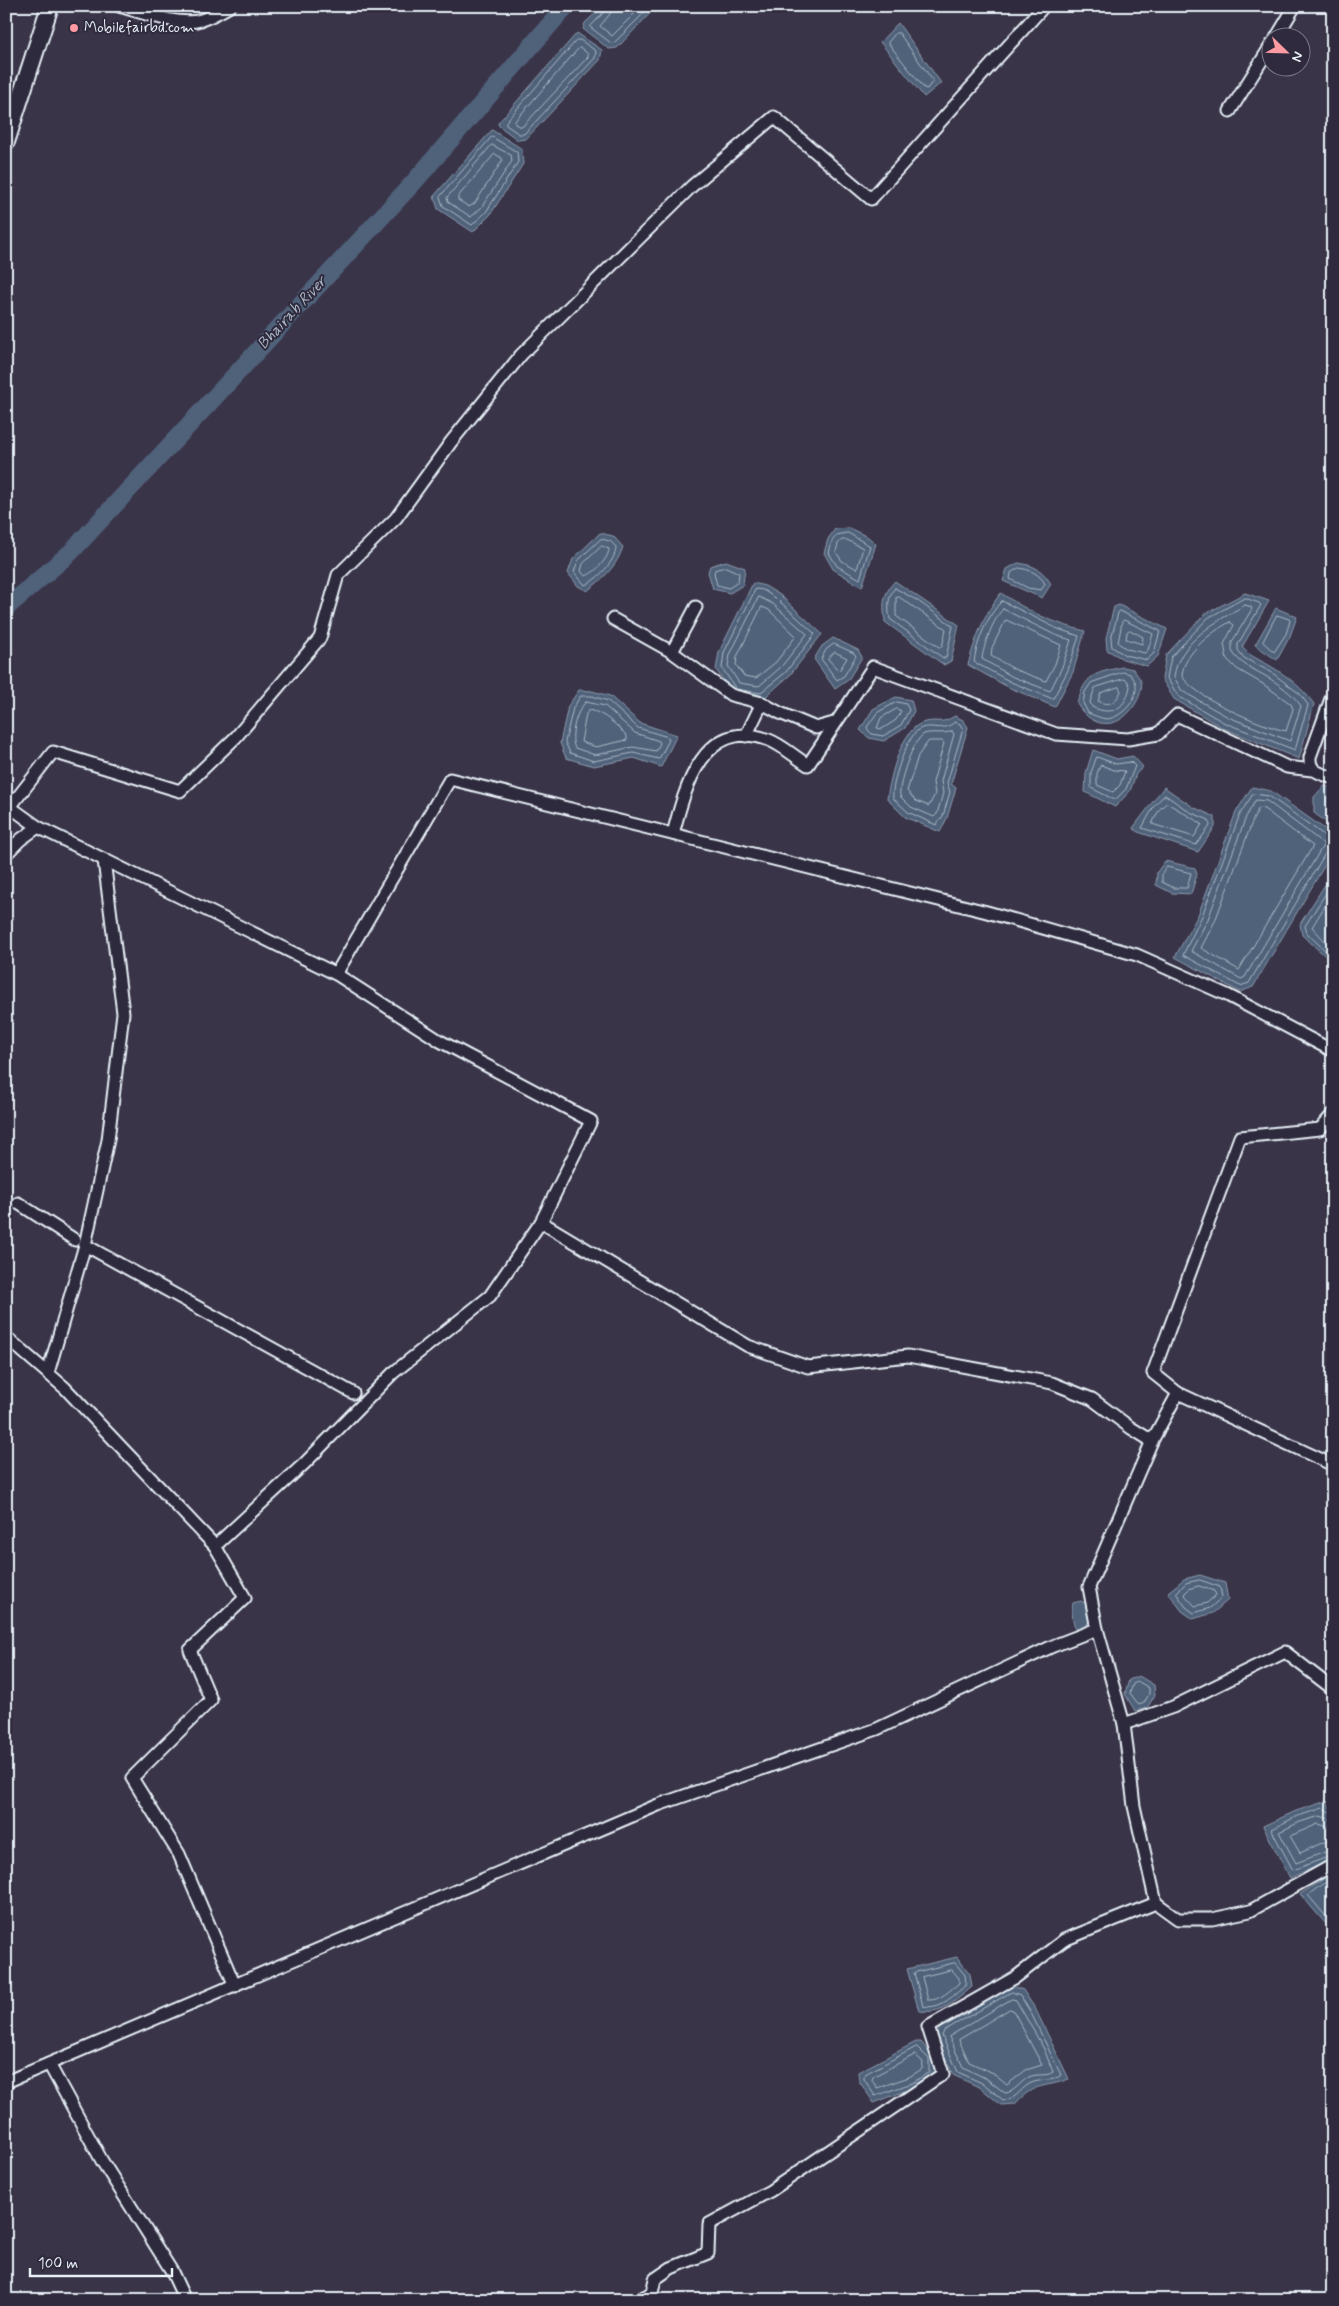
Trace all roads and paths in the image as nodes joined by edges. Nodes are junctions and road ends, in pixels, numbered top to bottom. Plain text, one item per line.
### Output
1 (50, 6) edge
2 (119, 6) edge
3 (230, 6) edge
4 (1044, 6) edge
5 (1295, 6) edge
6 (1282, 28) edge
7 (1262, 60) edge
8 (1230, 111) dead end
9 (6, 142) edge
10 (696, 608) dead end
11 (613, 619) dead end
12 (672, 652) junction
13 (1333, 693) edge
14 (762, 702) junction
15 (834, 723) junction
16 (746, 736) junction
17 (1312, 770) junction
18 (1333, 778) edge
19 (8, 805) edge
20 (38, 827) junction
21 (673, 834) junction
22 (6, 854) edge
23 (104, 860) junction
24 (336, 974) junction
25 (1333, 1051) edge
26 (1333, 1114) edge
27 (18, 1203) dead end
28 (542, 1222) junction
29 (80, 1243) junction
30 (6, 1337) edge
31 (48, 1373) junction
32 (353, 1392) dead end
33 (1178, 1393) junction
34 (1152, 1441) junction
35 (1333, 1465) edge
36 (216, 1546) junction
37 (1097, 1629) junction
38 (1333, 1689) edge
39 (1124, 1724) junction
40 (1333, 1865) edge
41 (1156, 1902) junction
42 (236, 1986) junction
43 (49, 2064) junction
44 (6, 2082) edge
45 (655, 2296) edge
46 (185, 2300) edge
47 (638, 2300) edge

1 - 9 highway
2 - 3 street
4 - 19 street
5 - 6 street
7 - 8 street
10 - 12 street
11 - 12 street
12 - 14 street
13 - 17 street
14 - 15 street
14 - 16 street
15 - 16 street
15 - 17 street
16 - 21 street
17 - 18 street
19 - 20 street
20 - 22 street
20 - 23 street
21 - 24 street
21 - 25 street
23 - 24 street
23 - 29 street
24 - 28 street
26 - 33 street
27 - 29 street
28 - 34 street
28 - 36 street
29 - 31 street
29 - 32 street
30 - 31 street
31 - 36 street
33 - 34 street
33 - 35 street
34 - 37 street
36 - 42 street
37 - 39 street
37 - 42 street
38 - 39 street
39 - 41 street
40 - 41 street
41 - 45 street
42 - 43 street
43 - 44 street
43 - 46 street
45 - 47 street

